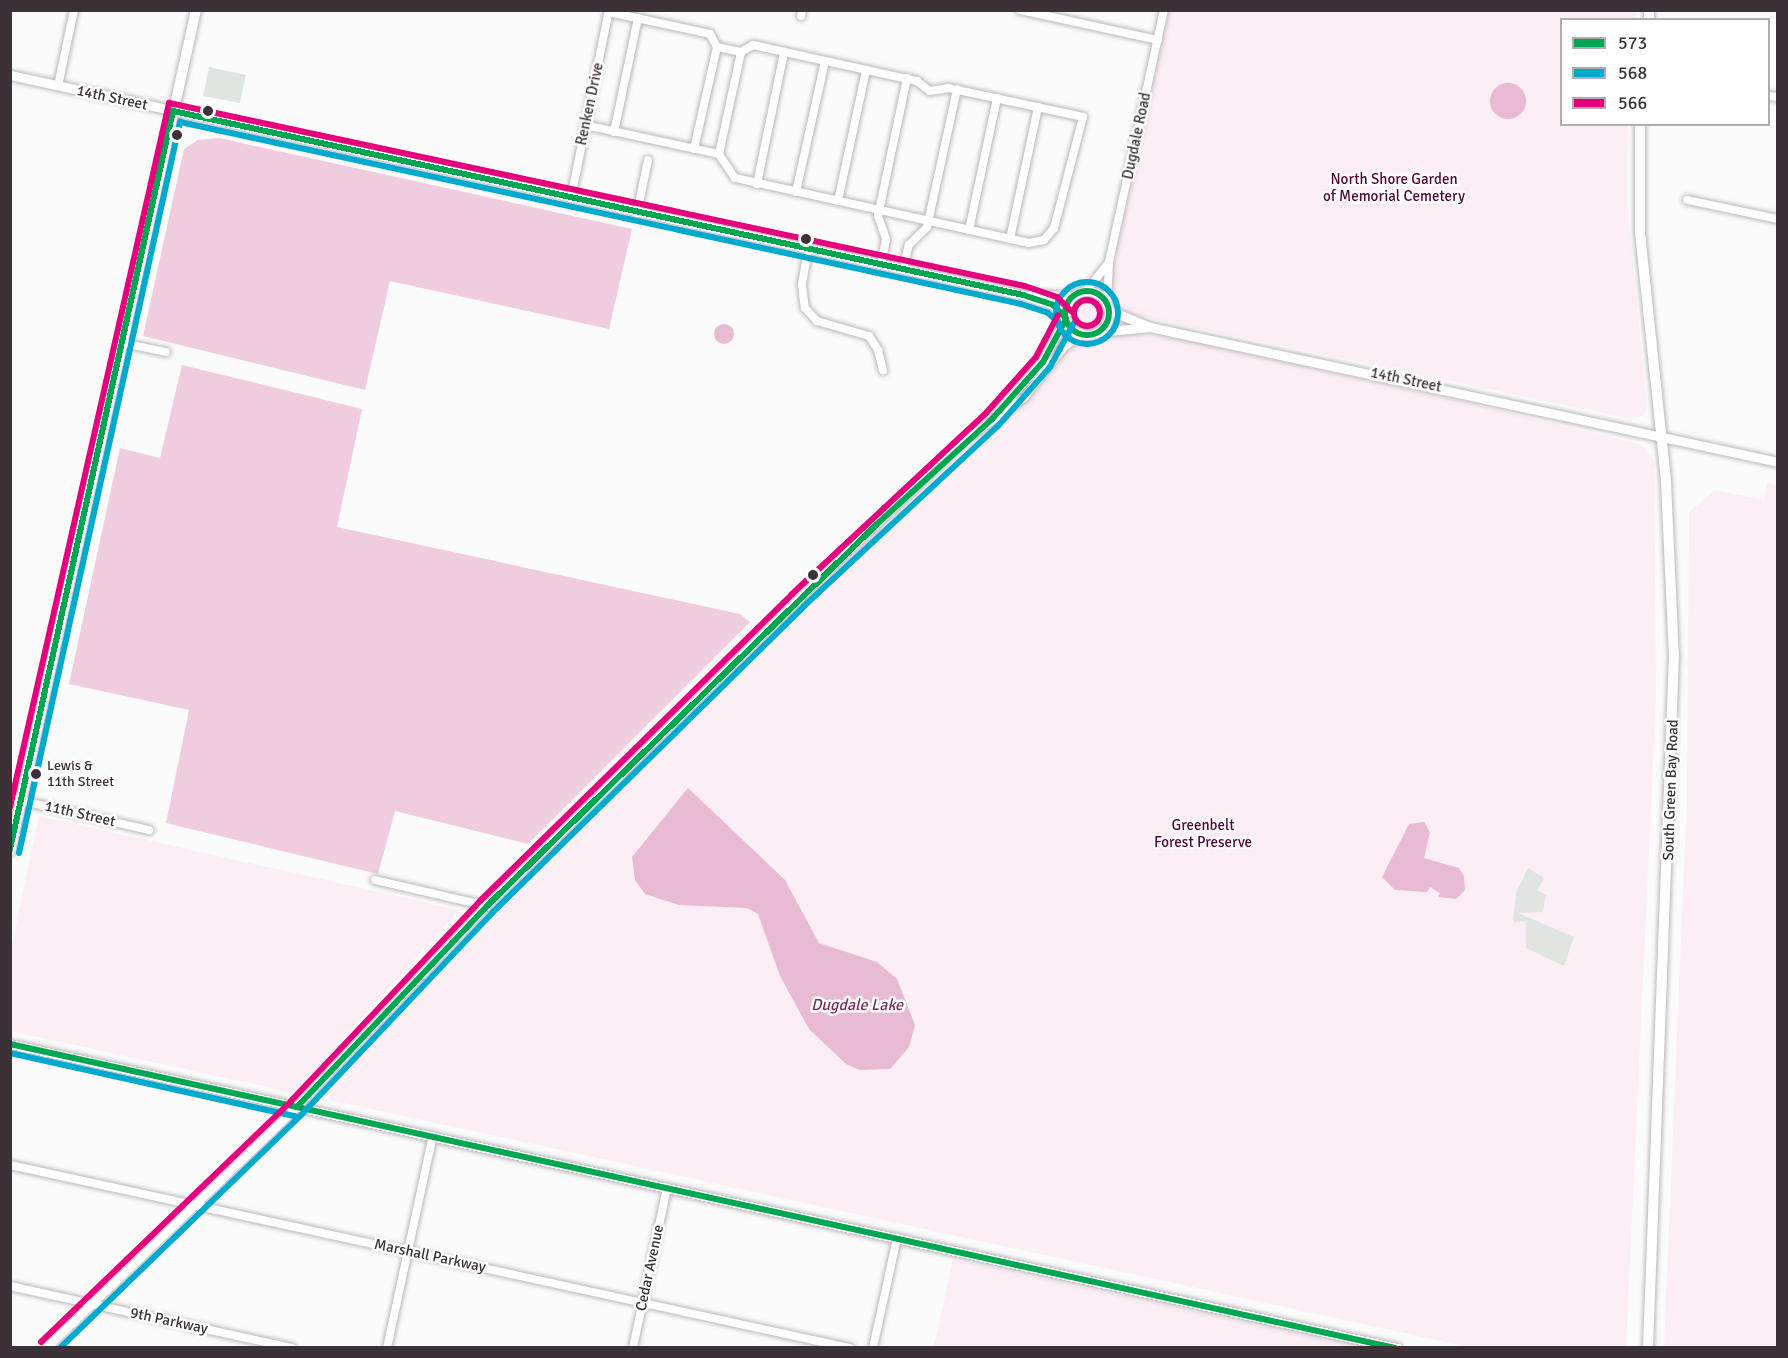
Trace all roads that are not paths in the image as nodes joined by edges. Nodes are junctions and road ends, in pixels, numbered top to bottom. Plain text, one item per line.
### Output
1 (74, 10) edge
2 (196, 10) edge
3 (1020, 10) edge
4 (1164, 10) edge
5 (609, 11) edge
6 (638, 18) junction
7 (1158, 40) junction
8 (717, 47) junction
9 (741, 52) junction
10 (784, 52) junction
11 (825, 61) junction
12 (866, 69) junction
13 (10, 75) edge
14 (907, 78) junction
15 (58, 86) junction
16 (957, 89) junction
17 (997, 98) junction
18 (1038, 107) junction
19 (173, 111) junction
20 (585, 125) junction
21 (1640, 126) edge
22 (614, 132) junction
23 (694, 149) junction
24 (719, 154) junction
25 (648, 160) dead end
26 (757, 184) junction
27 (796, 192) junction
28 (571, 198) junction
29 (1687, 200) dead end
30 (838, 201) junction
31 (878, 210) junction
32 (637, 213) junction
33 (1778, 219) edge
34 (928, 221) junction
35 (969, 230) junction
36 (1010, 239) junction
37 (808, 250) junction
38 (1109, 262) junction
39 (881, 265) junction
40 (903, 270) junction
41 (1086, 291) junction
42 (1023, 295) junction
43 (1073, 296) junction
44 (1108, 308) junction
45 (1066, 318) junction
46 (1150, 327) junction
47 (1099, 332) junction
48 (1082, 334) junction
49 (122, 343) junction
50 (166, 352) dead end
51 (883, 370) dead end
52 (992, 419) junction
53 (1662, 436) junction
54 (1778, 462) edge
55 (16, 800) edge
56 (149, 830) dead end
57 (10, 851) edge
58 (375, 880) dead end
59 (488, 906) junction
60 (10, 1044) edge
61 (297, 1107) junction
62 (433, 1136) junction
63 (10, 1165) edge
64 (667, 1188) junction
65 (197, 1205) junction
66 (897, 1238) junction
67 (408, 1251) junction
68 (10, 1286) edge
69 (642, 1302) junction
70 (93, 1304) junction
71 (47, 1347) edge
72 (292, 1347) edge
73 (387, 1347) edge
74 (633, 1347) edge
75 (850, 1347) edge
76 (873, 1347) edge
77 (1397, 1347) edge
78 (1648, 1347) edge

1 - 15 street
2 - 19 main road
3 - 7 street
4 - 7 street, Dugdale Road
5 - 6 street
5 - 20 street, Renken Drive
6 - 8 street
6 - 22 street
7 - 38 street, Dugdale Road
8 - 9 street
8 - 23 street
9 - 10 street
9 - 24 street
10 - 11 street
10 - 26 street
11 - 12 street
11 - 27 street
12 - 14 street
12 - 30 street
13 - 15 street, 14th Street
14 - 16 street
14 - 31 street
15 - 19 street, 14th Street
16 - 17 street
16 - 34 street
17 - 18 street
17 - 35 street
18 - 36 street
18 - 36 street
19 - 28 street, 14th Street
19 - 49 main road
20 - 22 street
20 - 28 street, Renken Drive
21 - 53 main road, South Green Bay Road
22 - 23 street
23 - 24 street
24 - 26 street
25 - 32 street
26 - 27 street
27 - 30 street
28 - 32 street, 14th Street
29 - 33 street
30 - 31 street
31 - 34 street
31 - 39 street
32 - 37 street, 14th Street
34 - 35 street
34 - 40 street
35 - 36 street
37 - 39 street, 14th Street
37 - 51 street
38 - 41 street
38 - 44 street, Dugdale Road
39 - 40 street, 14th Street
40 - 42 street, 14th Street
41 - 43 street
41 - 44 street
42 - 43 street, 14th Street
42 - 45 street, 14th Street
43 - 45 street
44 - 46 street, 14th Street
44 - 47 street
45 - 48 street
45 - 52 street
46 - 47 street, 14th Street
46 - 53 street, 14th Street
47 - 48 street
48 - 52 street
49 - 50 street
49 - 55 main road
52 - 59 street
53 - 54 street, 14th Street
53 - 78 main road, South Green Bay Road
55 - 56 street, 11th Street
55 - 57 main road
58 - 59 street
59 - 61 street
60 - 61 street
61 - 62 street
61 - 65 street
62 - 64 street
62 - 67 street
63 - 65 street, Marshall Parkway
64 - 66 street
64 - 69 street, Cedar Avenue
65 - 67 street, Marshall Parkway
65 - 70 street
66 - 76 street
66 - 77 street
67 - 69 street, Marshall Parkway
67 - 73 street
68 - 70 street, 9th Parkway
69 - 74 street, Cedar Avenue
69 - 75 street, Marshall Parkway
70 - 71 street
70 - 72 street, 9th Parkway

